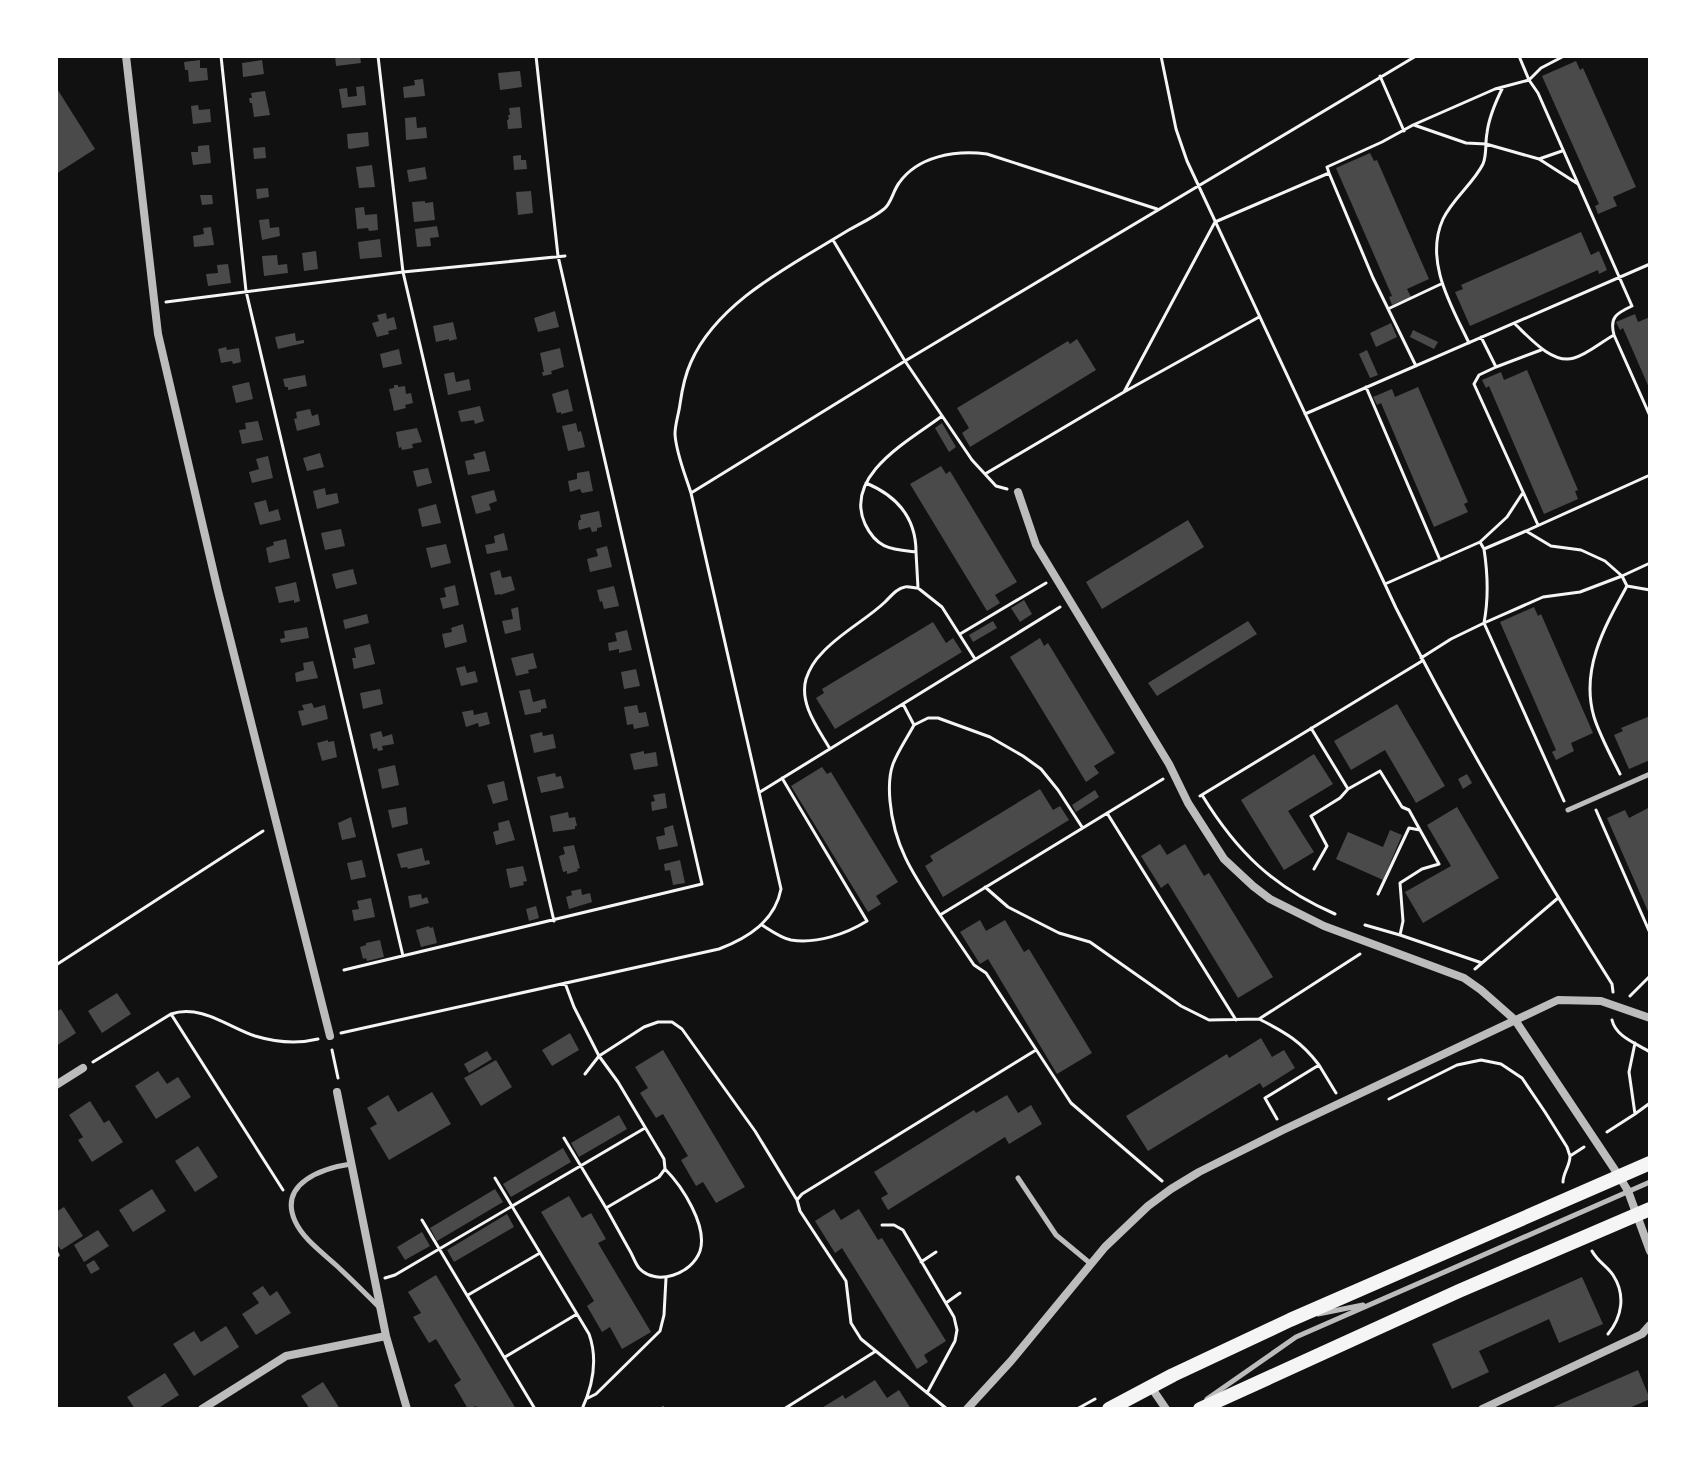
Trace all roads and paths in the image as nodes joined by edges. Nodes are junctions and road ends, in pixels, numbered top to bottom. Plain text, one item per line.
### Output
1 (126, 56) edge
2 (221, 56) edge
3 (378, 56) edge
4 (536, 56) edge
5 (1161, 56) edge
6 (1416, 56) edge
7 (1519, 56) edge
8 (1564, 56) edge
9 (1380, 76) junction
10 (1529, 80) junction
11 (1503, 87) junction
12 (1413, 125) junction
13 (1404, 131) junction
14 (1486, 144) junction
15 (1563, 150) junction
16 (1539, 159) junction
17 (1329, 173) junction
18 (1578, 184) junction
19 (1198, 185) junction
20 (1157, 209) junction
21 (1215, 222) junction
22 (833, 240) junction
23 (558, 256) junction
24 (565, 256) dead end
25 (1650, 264) edge
26 (403, 272) junction
27 (1619, 278) junction
28 (1441, 284) junction
29 (246, 291) junction
30 (154, 304) junction
31 (1389, 308) junction
32 (1259, 317) junction
33 (1514, 323) junction
34 (1614, 335) junction
35 (1481, 337) junction
36 (1469, 343) junction
37 (1543, 350) junction
38 (905, 361) junction
39 (1416, 366) junction
40 (1496, 367) junction
41 (1366, 387) junction
42 (1124, 392) junction
43 (1305, 414) junction
44 (942, 416) junction
45 (1650, 416) edge
46 (985, 474) junction
47 (1650, 475) edge
48 (866, 483) junction
49 (1018, 492) joint
50 (1523, 492) junction
51 (691, 493) junction
52 (1538, 525) junction
53 (1526, 531) junction
54 (1480, 542) junction
55 (1484, 549) junction
56 (916, 552) junction
57 (1440, 560) junction
58 (1650, 563) edge
59 (1622, 576) junction
60 (1056, 577) junction
61 (1384, 584) junction
62 (1627, 586) junction
63 (918, 588) junction
64 (1650, 590) edge
65 (1071, 601) junction
66 (1484, 623) junction
67 (959, 635) junction
68 (975, 659) junction
69 (1422, 659) junction
70 (903, 704) junction
71 (914, 725) junction
72 (1311, 728) junction
73 (830, 749) junction
74 (1173, 773) junction
75 (1650, 774) edge
76 (782, 778) junction
77 (1625, 785) junction
78 (1348, 789) junction
79 (759, 792) junction
80 (1202, 795) junction
81 (1591, 799) junction
82 (1188, 803) junction
83 (1568, 810) joint
84 (1107, 813) junction
85 (277, 823) junction
86 (1082, 828) junction
87 (1420, 830) junction
88 (1314, 869) dead end
89 (985, 887) junction
90 (1378, 894) dead end
91 (1558, 898) junction
92 (940, 915) junction
93 (1345, 918) dead end
94 (554, 921) junction
95 (1358, 923) dead end
96 (762, 925) junction
97 (1650, 933) edge
98 (1400, 935) junction
99 (1372, 944) junction
100 (403, 956) junction
101 (1482, 963) junction
102 (56, 965) edge
103 (344, 970) dead end
104 (1650, 976) edge
105 (1464, 978) junction
106 (565, 983) junction
107 (1630, 996) dead end
108 (1611, 1004) junction
109 (171, 1014) junction
110 (1650, 1018) edge
111 (1259, 1019) junction
112 (1236, 1020) junction
113 (1515, 1020) junction
114 (330, 1036) junction
115 (1635, 1043) junction
116 (1036, 1050) junction
117 (1650, 1052) edge
118 (599, 1056) junction
119 (1319, 1065) junction
120 (83, 1068) joint
121 (585, 1074) dead end
122 (56, 1085) edge
123 (337, 1092) joint
124 (1389, 1099) dead end
125 (1342, 1102) junction
126 (1650, 1103) edge
127 (1635, 1114) junction
128 (645, 1128) junction
129 (1283, 1130) junction
130 (564, 1138) dead end
131 (1596, 1140) junction
132 (1570, 1156) junction
133 (1650, 1163) edge
134 (351, 1164) junction
135 (581, 1166) junction
136 (665, 1169) junction
137 (1619, 1176) junction
138 (495, 1178) dead end
139 (1018, 1178) dead end
140 (1650, 1182) edge
141 (1565, 1187) dead end
142 (1171, 1189) junction
143 (1628, 1191) junction
144 (797, 1200) junction
145 (292, 1203) junction
146 (513, 1206) junction
147 (606, 1208) junction
148 (1650, 1209) edge
149 (1636, 1215) junction
150 (422, 1220) dead end
151 (882, 1225) dead end
152 (439, 1249) junction
153 (1592, 1251) dead end
154 (1650, 1251) edge
155 (936, 1252) dead end
156 (540, 1253) junction
157 (921, 1262) junction
158 (1091, 1264) junction
159 (666, 1278) junction
160 (375, 1282) junction
161 (960, 1293) dead end
162 (467, 1296) junction
163 (1375, 1302) junction
164 (946, 1303) junction
165 (381, 1308) junction
166 (577, 1314) junction
167 (1290, 1320) junction
168 (1650, 1325) edge
169 (386, 1336) junction
170 (1607, 1337) dead end
171 (876, 1351) junction
172 (504, 1358) junction
173 (1151, 1387) junction
174 (927, 1393) junction
175 (587, 1398) junction
176 (202, 1409) edge
177 (407, 1409) edge
178 (535, 1409) edge
179 (582, 1409) edge
180 (784, 1409) edge
181 (947, 1409) edge
182 (967, 1409) edge
183 (1109, 1409) edge
184 (1166, 1409) edge
185 (1192, 1409) edge
186 (1200, 1409) edge
187 (1482, 1409) edge

1 - 30 street
2 - 29 path
3 - 26 path
4 - 23 path
5 - 19 path
6 - 9 path
7 - 10 path
8 - 10 path
9 - 13 path
9 - 19 path
10 - 11 path
10 - 15 path
11 - 12 path
11 - 14 path
12 - 13 path
12 - 14 path
13 - 17 path
14 - 16 path
14 - 28 path
15 - 16 path
15 - 18 path
16 - 18 path
17 - 21 path
17 - 31 path
18 - 27 path
19 - 20 path
19 - 21 path
20 - 22 path
20 - 38 path
21 - 32 path
21 - 42 path
22 - 38 path
22 - 51 path
23 - 24 path
23 - 26 path
23 - 94 path
25 - 27 path
26 - 29 path
26 - 94 path
27 - 33 path
27 - 34 path
28 - 31 path
28 - 36 path
29 - 30 path
29 - 100 path
30 - 85 street
31 - 39 path
32 - 42 path
32 - 43 path
33 - 35 path
33 - 37 path
34 - 37 path
34 - 45 path
35 - 36 path
35 - 40 path
36 - 39 path
37 - 40 path
38 - 44 path
38 - 51 path
39 - 41 path
40 - 50 path
41 - 43 path
41 - 57 path
42 - 46 path
43 - 61 path
44 - 46 path
44 - 48 path
46 - 49 path
47 - 52 path
48 - 56 path
48 - 56 path
49 - 60 street
50 - 52 path
50 - 54 path
51 - 79 path
52 - 53 path
53 - 55 path
53 - 59 path
54 - 55 path
54 - 57 path
55 - 66 path
56 - 63 path
57 - 61 path
58 - 59 path
59 - 62 path
59 - 66 path
60 - 65 street
60 - 67 path
61 - 69 path
62 - 64 path
62 - 77 path
63 - 67 path
63 - 73 path
65 - 68 path
65 - 74 street
66 - 69 path
66 - 83 path
67 - 68 path
68 - 70 path
69 - 72 path
69 - 91 path
70 - 71 path
70 - 73 path
71 - 86 path
71 - 92 path
72 - 78 path
72 - 80 path
73 - 76 path
74 - 82 street
74 - 84 path
75 - 77 lane
76 - 79 path
76 - 96 path
77 - 81 lane
78 - 87 path
78 - 88 path
79 - 96 path
80 - 82 path
80 - 93 path
81 - 83 lane
81 - 97 path
82 - 99 street
84 - 86 path
84 - 112 path
85 - 102 path
85 - 114 street
86 - 89 path
87 - 90 path
87 - 98 path
89 - 92 path
89 - 112 path
91 - 101 path
91 - 108 path
92 - 116 path
94 - 100 path
95 - 98 path
96 - 106 path
98 - 101 path
99 - 105 street
99 - 111 path
100 - 103 path
101 - 105 path
104 - 107 path
105 - 113 street
106 - 114 path
106 - 118 path
108 - 110 street
108 - 113 street
108 - 115 path
109 - 114 path
109 - 120 path
109 - 145 path
111 - 112 path
111 - 119 path
113 - 125 street
113 - 131 street
114 - 123 path
115 - 117 path
115 - 127 path
116 - 142 path
116 - 144 path
118 - 121 path
118 - 128 path
118 - 144 path
119 - 125 path
119 - 129 path
120 - 122 street
123 - 134 street
124 - 132 path
125 - 129 street
126 - 127 path
127 - 131 path
128 - 135 path
128 - 136 path
129 - 142 street
130 - 135 path
131 - 132 path
131 - 137 street
132 - 141 path
133 - 137 main road
134 - 145 lane
134 - 160 street
135 - 146 path
135 - 147 path
136 - 147 path
136 - 159 path
137 - 143 street
137 - 167 main road
138 - 146 path
139 - 158 lane
140 - 143 lane
142 - 158 street
143 - 149 street
143 - 163 lane
144 - 171 path
145 - 165 lane
146 - 152 path
146 - 156 path
147 - 159 path
148 - 149 main road
149 - 154 street
149 - 186 main road
150 - 152 path
151 - 157 path
152 - 160 path
152 - 162 path
153 - 170 path
155 - 157 path
156 - 162 path
156 - 166 path
157 - 164 path
158 - 182 street
159 - 175 path
160 - 165 street
161 - 164 path
162 - 172 path
163 - 167 lane
163 - 185 lane
164 - 174 path
165 - 169 street
166 - 172 path
166 - 175 path
167 - 173 main road
168 - 187 street
169 - 176 street
169 - 177 street
171 - 174 path
171 - 180 path
172 - 178 path
173 - 183 main road
173 - 184 street
174 - 181 path
175 - 179 path

